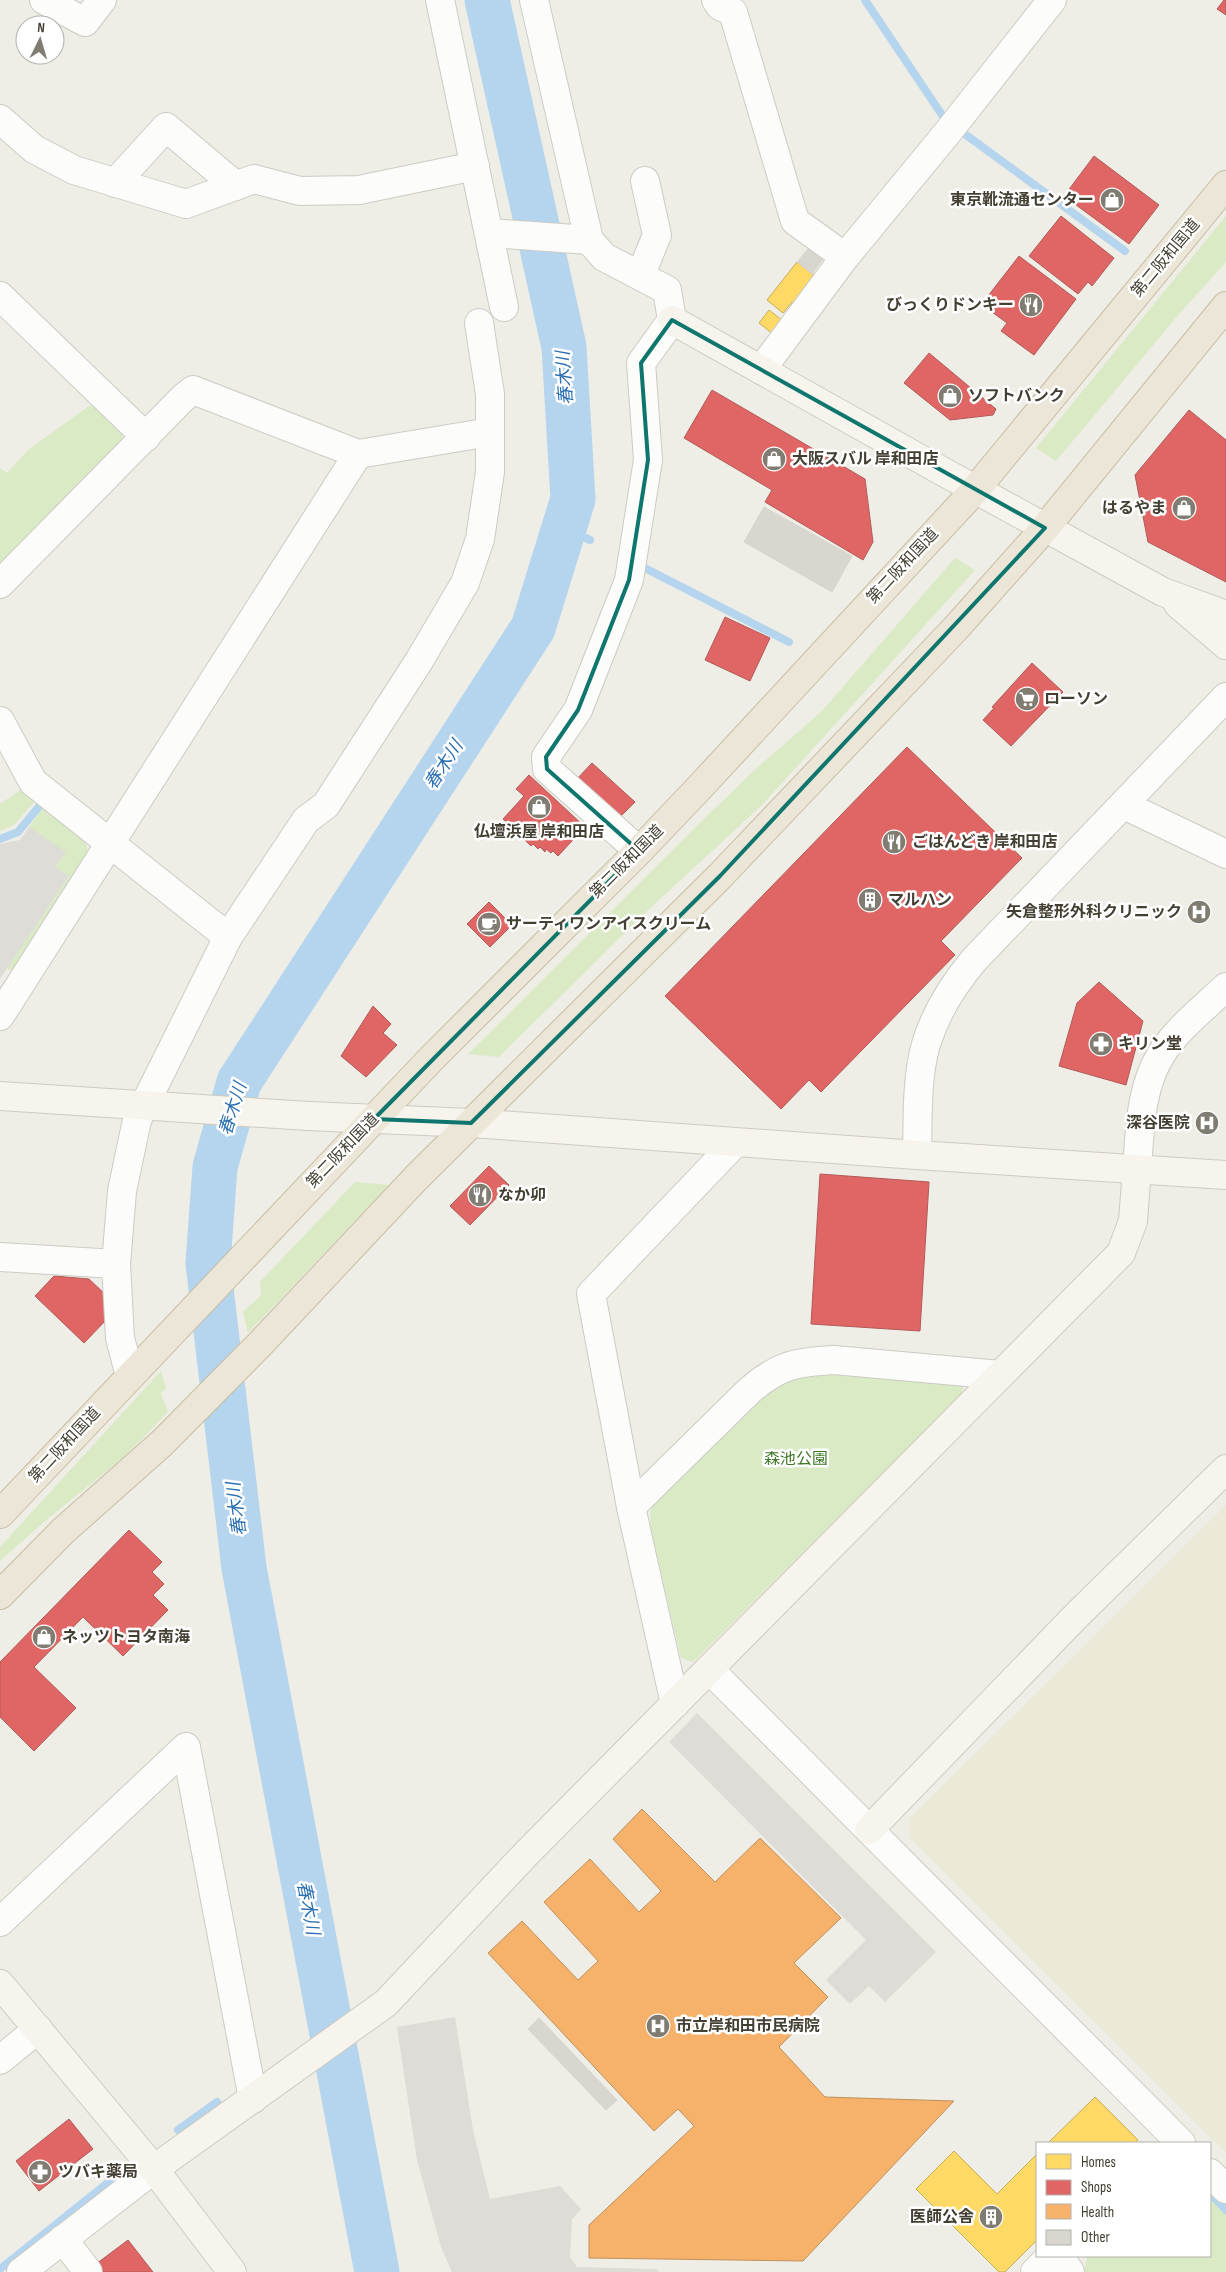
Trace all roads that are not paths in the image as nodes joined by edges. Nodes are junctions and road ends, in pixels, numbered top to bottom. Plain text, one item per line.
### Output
1 (44, 0) edge
2 (102, 0) edge
3 (440, 0) edge
4 (534, 0) edge
5 (1052, 0) edge
6 (732, 4) edge
7 (0, 119) edge
8 (475, 166) junction
9 (645, 181) dead end
10 (115, 183) junction
11 (1226, 185) edge
12 (236, 186) junction
13 (496, 234) junction
14 (582, 240) junction
15 (845, 257) junction
16 (641, 274) junction
17 (0, 296) edge
18 (1226, 306) edge
19 (504, 307) dead end
20 (672, 320) junction
21 (479, 323) dead end
22 (761, 370) junction
23 (490, 432) junction
24 (146, 438) junction
25 (358, 454) junction
26 (974, 490) junction
27 (1045, 528) junction
28 (0, 584) edge
29 (1163, 592) junction
30 (1226, 615) edge
31 (1226, 645) edge
32 (1226, 697) edge
33 (0, 721) edge
34 (1124, 805) junction
35 (111, 842) junction
36 (639, 851) junction
37 (1226, 854) edge
38 (228, 937) junction
39 (1226, 987) edge
40 (0, 1016) edge
41 (0, 1096) edge
42 (143, 1104) junction
43 (374, 1119) junction
44 (471, 1123) junction
45 (735, 1143) junction
46 (917, 1156) junction
47 (1137, 1169) junction
48 (1226, 1175) edge
49 (0, 1257) edge
50 (116, 1264) junction
51 (1000, 1375) junction
52 (130, 1376) junction
53 (1226, 1469) edge
54 (631, 1506) junction
55 (0, 1514) edge
56 (0, 1596) edge
57 (710, 1669) junction
58 (675, 1704) junction
59 (869, 1830) junction
60 (0, 1922) edge
61 (0, 1984) edge
62 (38, 2030) junction
63 (0, 2060) edge
64 (252, 2099) junction
65 (1173, 2141) edge
66 (154, 2169) junction
67 (1211, 2173) edge
68 (1226, 2189) edge
69 (63, 2239) junction
70 (1050, 2257) edge
71 (1060, 2257) edge
72 (20, 2272) edge
73 (88, 2272) edge
74 (232, 2272) edge
75 (1035, 2272) edge
76 (1070, 2272) edge

1 - 2 street
3 - 8 street
4 - 14 street
5 - 15 street
6 - 15 street
7 - 10 street
8 - 12 street
8 - 13 street
9 - 16 street
10 - 12 street
10 - 12 street
11 - 26 highway, 第二阪和国道
13 - 14 street
13 - 19 street
14 - 16 street
15 - 22 street
16 - 20 street
17 - 24 street
18 - 27 highway
20 - 22 street
20 - 36 street
21 - 23 street
22 - 26 street
23 - 25 street
23 - 38 street
24 - 25 street
24 - 28 street
25 - 35 street
26 - 27 street
26 - 36 highway, 第二阪和国道
27 - 29 street
27 - 44 highway
29 - 30 street
29 - 31 street
32 - 34 street
33 - 35 street
34 - 37 street
34 - 46 street
35 - 38 street
35 - 40 street
36 - 43 highway, 第二阪和国道
38 - 42 street
39 - 47 street
41 - 42 street
42 - 43 street
42 - 50 street
43 - 44 street
43 - 52 highway, 第二阪和国道
44 - 45 street
44 - 56 highway
45 - 46 street
45 - 54 street
46 - 47 street
47 - 48 street
47 - 51 street
49 - 50 street
50 - 52 street
51 - 54 street
51 - 57 street
52 - 55 highway, 第二阪和国道
53 - 59 street
54 - 58 street
57 - 58 street
57 - 59 street
58 - 64 street
59 - 65 street
60 - 64 street
61 - 62 street
62 - 63 street
62 - 66 street
64 - 66 street
66 - 69 street
66 - 74 street
67 - 68 street
69 - 72 street
69 - 73 street
70 - 75 street
71 - 76 street

